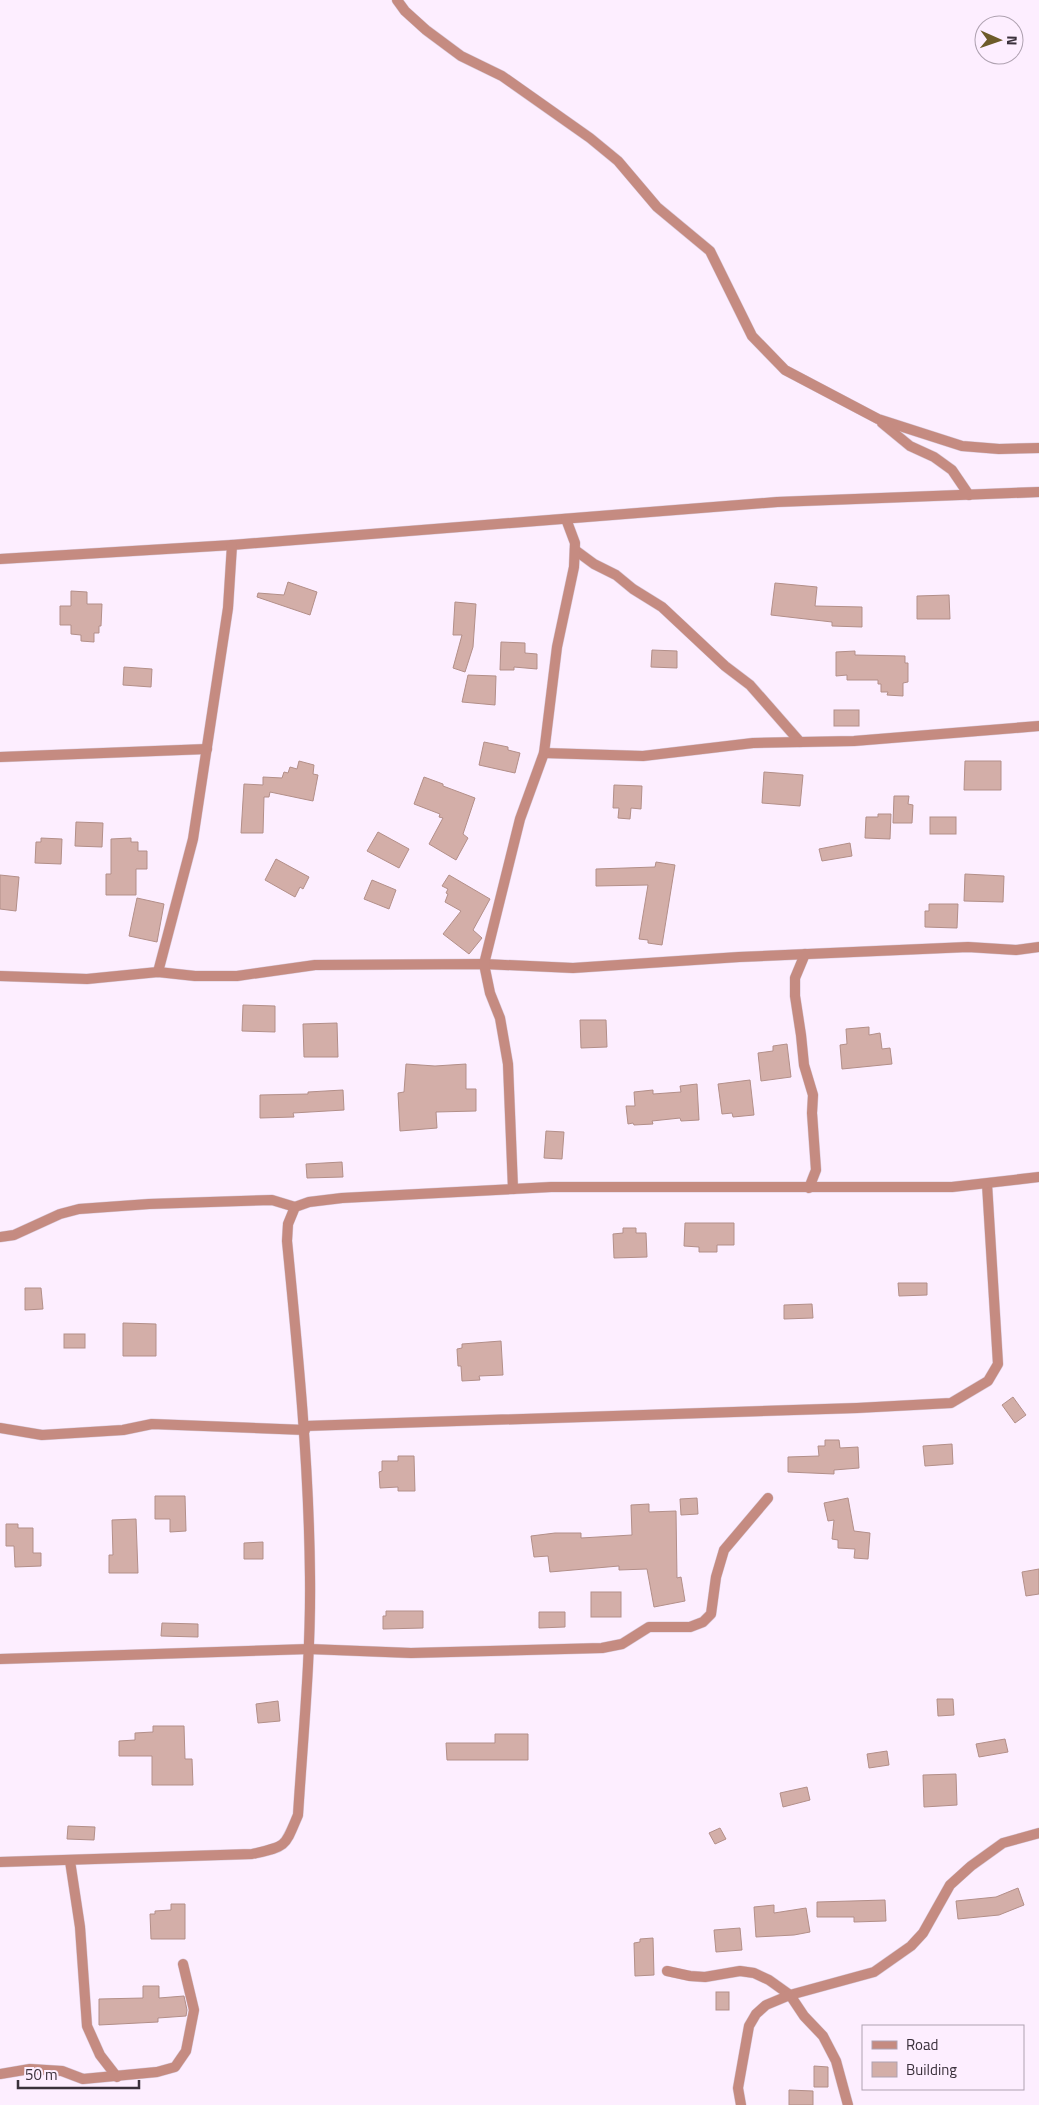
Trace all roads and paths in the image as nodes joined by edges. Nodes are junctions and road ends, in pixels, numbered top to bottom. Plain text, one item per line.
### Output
1 (397, 0) edge
2 (878, 419) junction
3 (1039, 448) edge
4 (1039, 492) edge
5 (968, 495) junction
6 (566, 520) junction
7 (232, 545) junction
8 (575, 550) junction
9 (0, 559) edge
10 (1039, 726) edge
11 (800, 742) junction
12 (207, 749) junction
13 (544, 753) junction
14 (0, 757) edge
15 (1039, 947) edge
16 (805, 954) junction
17 (484, 964) junction
18 (158, 972) junction
19 (0, 976) edge
20 (1039, 1177) edge
21 (987, 1184) junction
22 (809, 1188) junction
23 (513, 1189) junction
24 (295, 1207) junction
25 (0, 1237) edge
26 (0, 1428) edge
27 (305, 1428) junction
28 (768, 1498) dead end
29 (309, 1649) junction
30 (0, 1659) edge
31 (1039, 1833) edge
32 (70, 1861) junction
33 (0, 1862) edge
34 (183, 1964) dead end
35 (667, 1971) dead end
36 (790, 1995) junction
37 (0, 2074) edge
38 (117, 2077) junction
39 (741, 2105) edge
40 (848, 2105) edge

1 - 2 street
2 - 3 street
2 - 5 street
4 - 5 street
5 - 6 street
6 - 7 street
6 - 8 street
7 - 9 street
7 - 12 street
8 - 11 street
8 - 13 street
10 - 11 street
11 - 13 street
12 - 14 street
12 - 18 street
13 - 17 street
15 - 16 street
16 - 17 street
16 - 22 street
17 - 18 street
17 - 23 street
18 - 19 street
20 - 21 street
21 - 22 street
21 - 27 street
22 - 23 street
23 - 24 street
24 - 25 street
24 - 27 street
26 - 27 street
27 - 29 street
28 - 29 street
29 - 30 street
29 - 32 street
31 - 36 street
32 - 33 street
32 - 38 street
34 - 38 street
35 - 36 street
36 - 39 street
36 - 40 street
37 - 38 street

